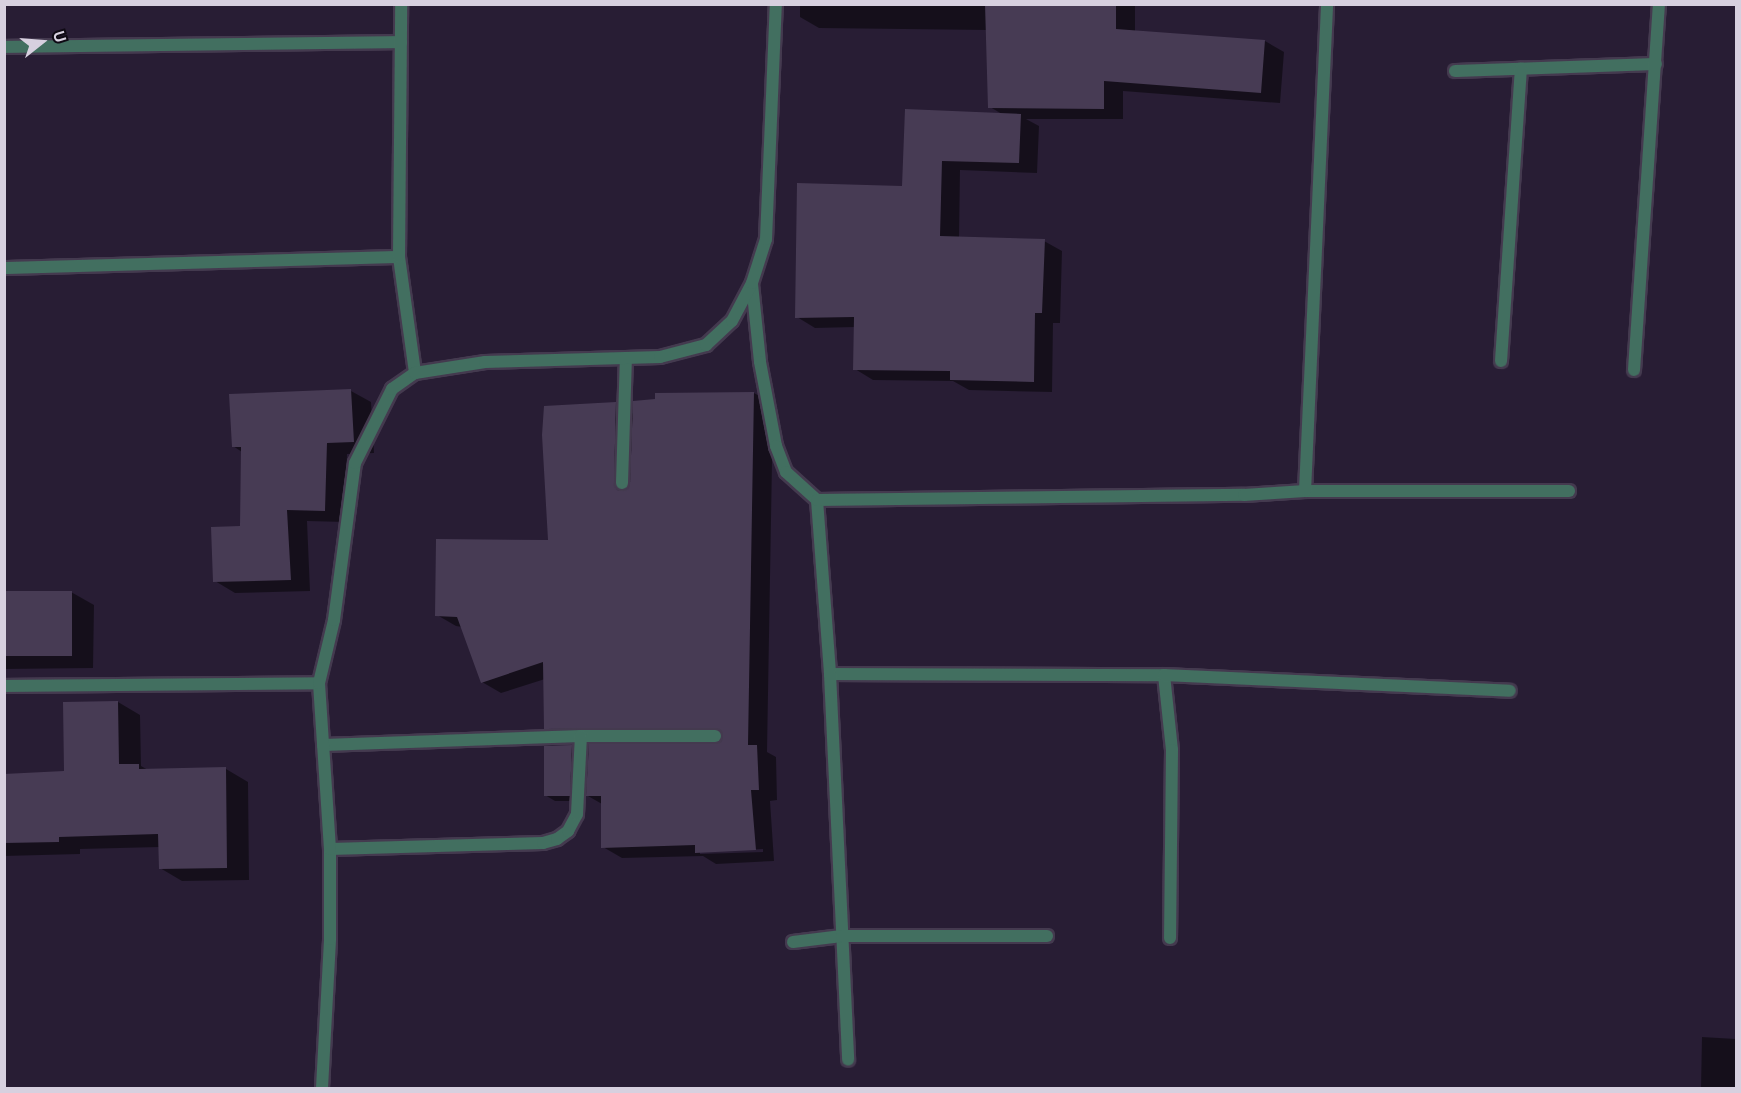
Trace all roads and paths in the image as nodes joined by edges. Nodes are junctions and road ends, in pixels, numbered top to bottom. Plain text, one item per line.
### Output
1 (401, 4) edge
2 (776, 4) edge
3 (1327, 4) edge
4 (1659, 4) edge
5 (401, 42) junction
6 (4, 47) edge
7 (1656, 64) junction
8 (1521, 69) junction
9 (1455, 71) dead end
10 (399, 257) junction
11 (4, 268) edge
12 (752, 283) junction
13 (626, 358) junction
14 (1501, 361) dead end
15 (1634, 370) dead end
16 (415, 373) junction
17 (622, 483) dead end
18 (1305, 491) junction
19 (1569, 491) dead end
20 (817, 500) junction
21 (830, 674) junction
22 (1164, 675) junction
23 (319, 683) junction
24 (4, 686) edge
25 (1510, 691) dead end
26 (581, 736) junction
27 (715, 736) dead end
28 (323, 746) junction
29 (330, 849) junction
30 (842, 936) junction
31 (1047, 936) dead end
32 (1170, 938) dead end
33 (793, 942) dead end
34 (848, 1060) dead end
35 (322, 1089) edge

1 - 5 street
2 - 12 street
3 - 18 street
4 - 7 street
5 - 6 street
5 - 10 street
7 - 8 street
7 - 15 street
8 - 9 street
8 - 14 street
10 - 11 street
10 - 16 street
12 - 13 street
12 - 20 street
13 - 16 street
13 - 17 street
16 - 23 street
18 - 19 street
18 - 20 street
20 - 21 street
21 - 22 street
21 - 30 street
22 - 25 street
22 - 32 street
23 - 24 street
23 - 28 street
26 - 27 street
26 - 28 street
26 - 29 street
28 - 29 street
29 - 35 street
30 - 31 street
30 - 33 street
30 - 34 street

